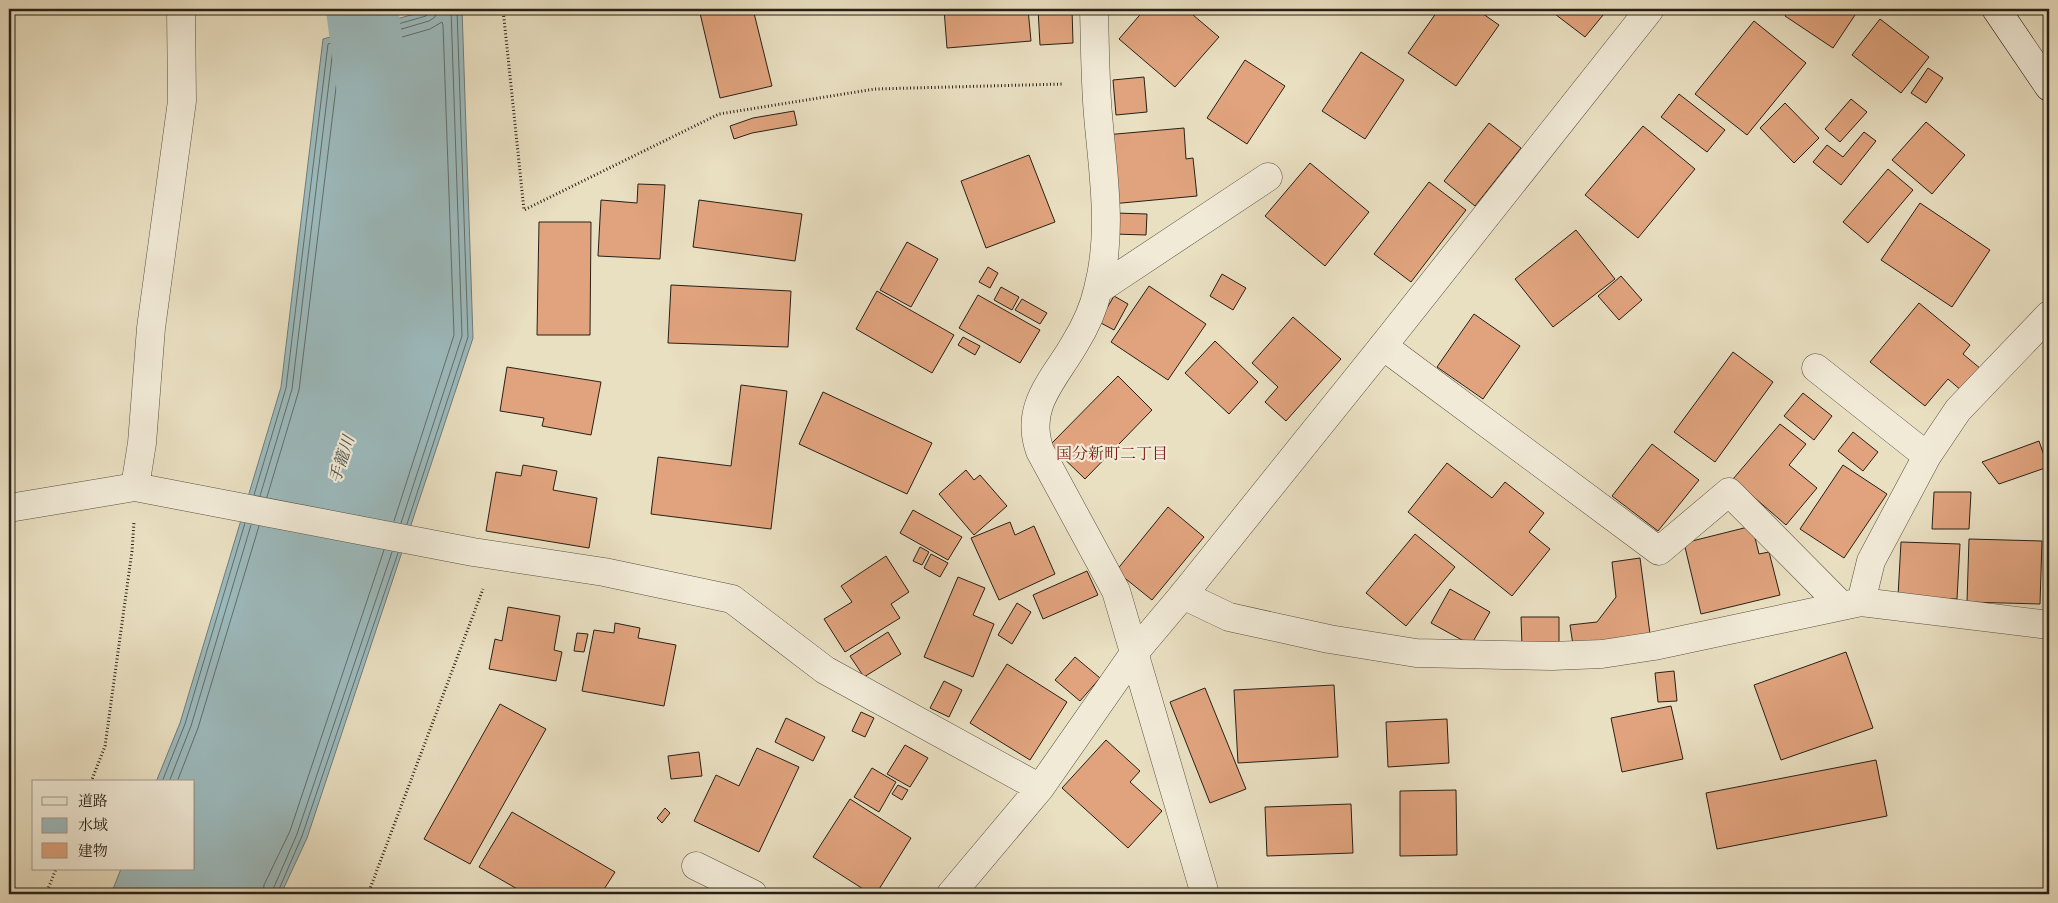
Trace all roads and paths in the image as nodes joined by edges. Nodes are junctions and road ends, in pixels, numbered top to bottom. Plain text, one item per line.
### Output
1 (181, 9) edge
2 (503, 9) edge
3 (1094, 9) edge
4 (1650, 9) edge
5 (1996, 9) edge
6 (1096, 83) junction
7 (2049, 87) edge
8 (1268, 177) dead end
9 (1098, 290) junction
10 (2049, 315) edge
11 (1383, 346) junction
12 (1816, 368) dead end
13 (1927, 456) junction
14 (147, 489) junction
15 (9, 508) edge
16 (485, 553) junction
17 (1184, 595) junction
18 (1851, 604) junction
19 (2049, 625) edge
20 (1135, 652) junction
21 (92, 780) edge
22 (1040, 788) junction
23 (696, 866) dead end
24 (56, 870) edge
25 (46, 894) edge
26 (368, 894) edge
27 (753, 894) edge
28 (951, 894) edge
29 (1205, 894) edge

1 - 14 street
2 - 6 path
3 - 6 street
4 - 11 street
5 - 7 street
6 - 9 street
8 - 9 street
9 - 20 street
10 - 13 street
11 - 17 street
11 - 18 street
12 - 13 street
13 - 18 street
14 - 15 street
14 - 16 street
14 - 21 path
16 - 22 street
16 - 26 path
17 - 18 street
17 - 20 street
18 - 19 street
20 - 22 street
20 - 29 street
22 - 28 street
23 - 27 street
24 - 25 path

